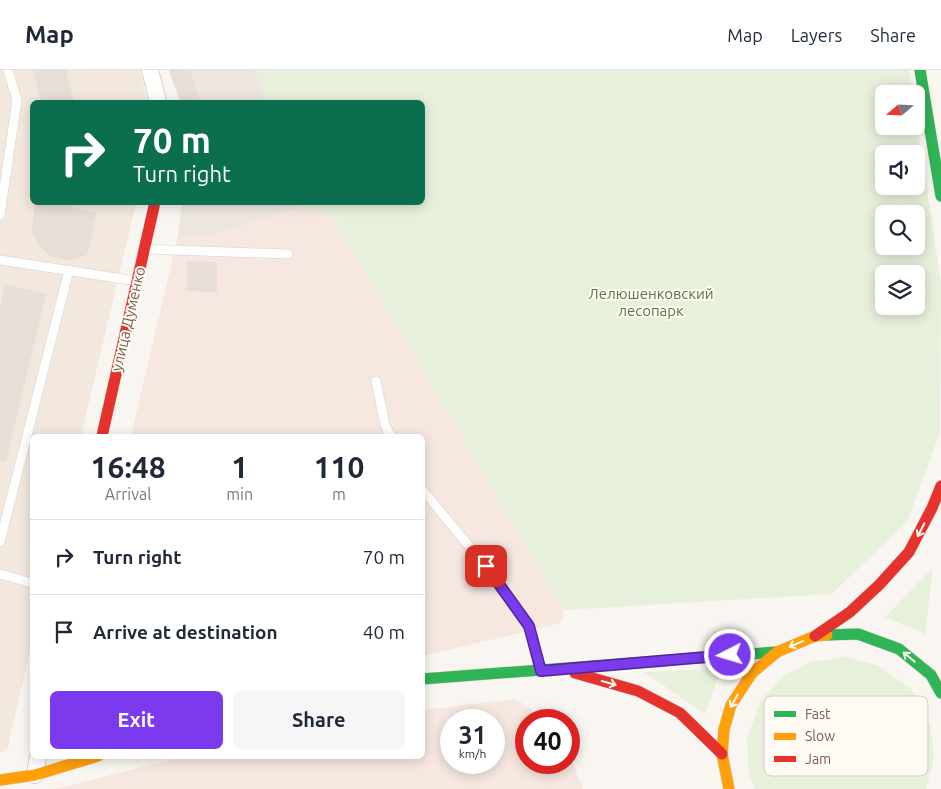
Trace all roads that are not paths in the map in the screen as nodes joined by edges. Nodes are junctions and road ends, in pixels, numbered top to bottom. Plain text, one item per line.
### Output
1 (8, 70) edge
2 (150, 70) edge
3 (920, 70) edge
4 (158, 100) edge
5 (941, 196) edge
6 (154, 205) edge
7 (0, 215) edge
8 (144, 249) junction
9 (288, 254) dead end
10 (0, 260) edge
11 (69, 270) junction
12 (136, 281) junction
13 (376, 381) dead end
14 (102, 434) edge
15 (390, 434) edge
16 (941, 486) edge
17 (425, 493) edge
18 (0, 542) edge
19 (0, 574) edge
20 (30, 582) edge
21 (815, 636) junction
22 (777, 652) junction
23 (562, 670) junction
24 (541, 671) junction
25 (425, 679) edge
26 (941, 693) edge
27 (722, 754) junction
28 (38, 759) edge
29 (88, 759) edge
30 (35, 775) junction
31 (0, 780) edge
32 (729, 789) edge

1 - 7 lane
2 - 4 street
3 - 5 street
6 - 8 street, улица Думенко
8 - 9 lane
8 - 12 street, улица Думенко
10 - 11 lane
11 - 12 lane
11 - 18 lane
12 - 14 street, улица Думенко
13 - 15 lane
16 -> 21 street
17 - 24 lane
19 - 20 lane
21 -> 22 street
26 -> 21 street
22 - 23 street
22 -> 27 street
23 - 24 street
23 -> 27 street
24 - 25 street
27 - 32 street
28 - 30 street
29 - 30 street
30 - 31 street

